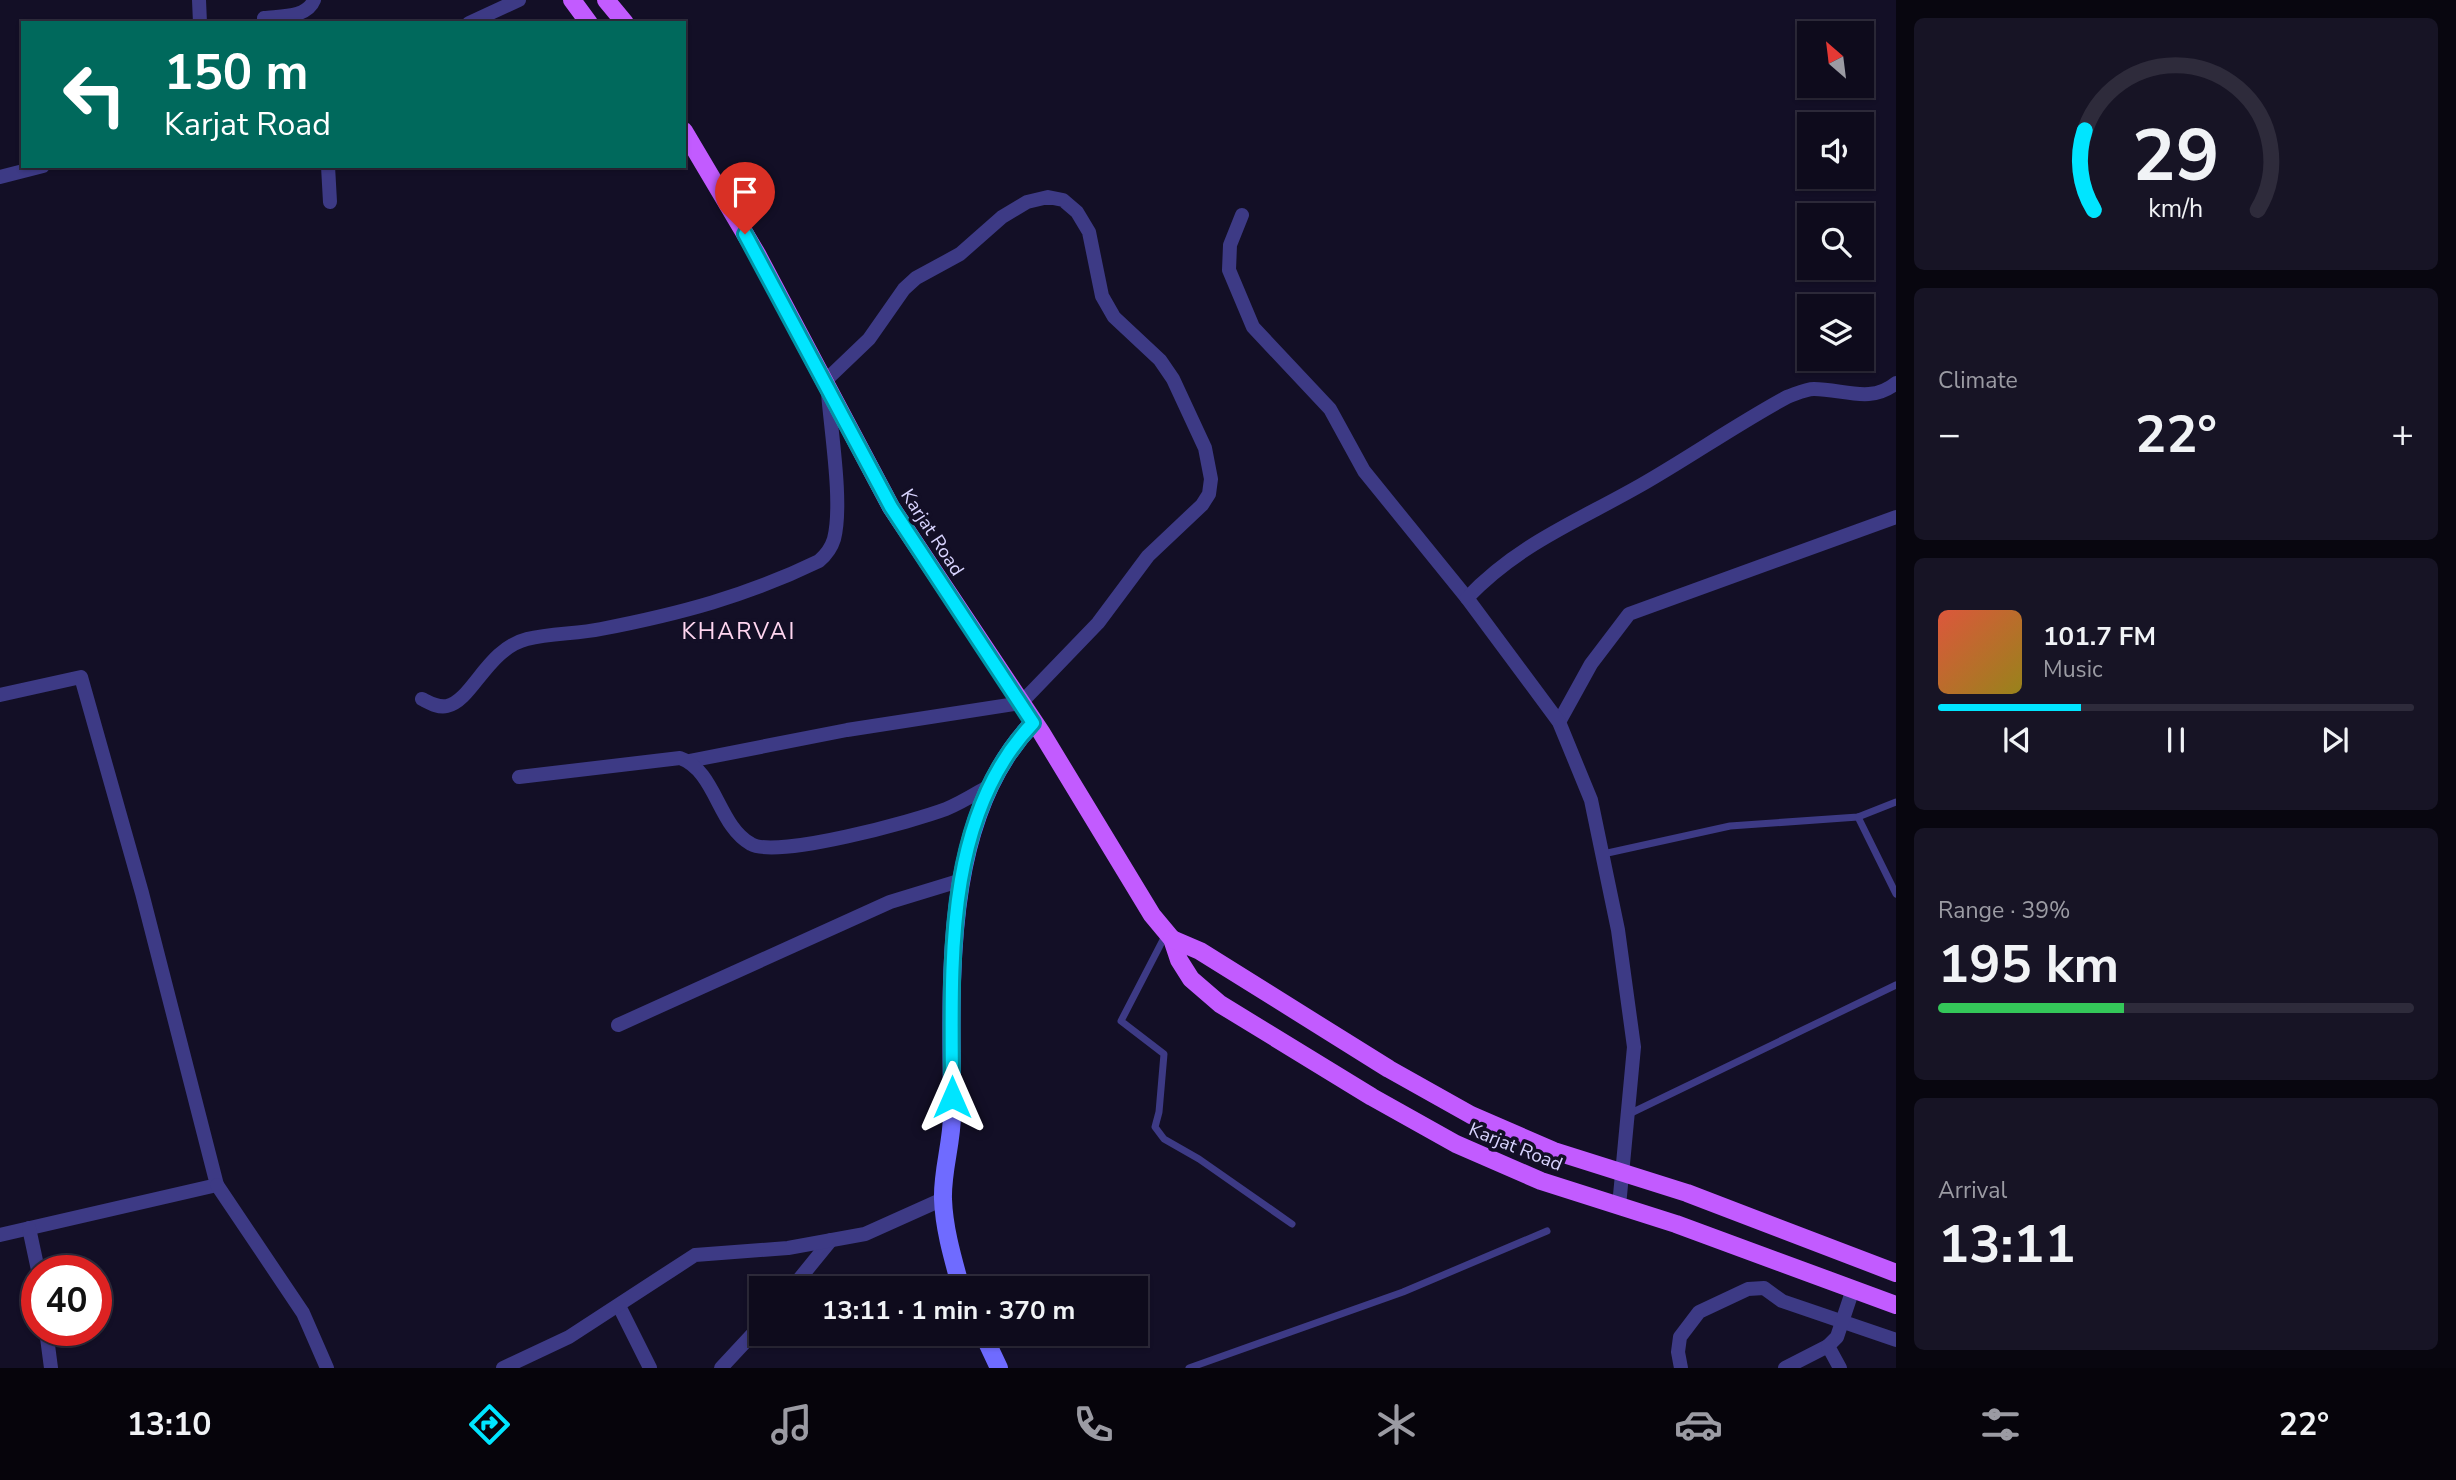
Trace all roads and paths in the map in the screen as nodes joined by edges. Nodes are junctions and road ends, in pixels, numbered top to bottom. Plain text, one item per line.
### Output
1 (200, 0) edge
2 (314, 0) edge
3 (519, 0) edge
4 (572, 0) edge
5 (606, 0) edge
6 (264, 18) dead end
7 (200, 21) edge
8 (473, 21) edge
9 (588, 21) edge
10 (623, 21) edge
11 (686, 134) edge
12 (35, 168) edge
13 (328, 168) edge
14 (0, 177) edge
15 (330, 202) dead end
16 (1242, 215) dead end
17 (1896, 383) edge
18 (826, 387) junction
19 (1896, 517) edge
20 (1467, 598) junction
21 (0, 695) edge
22 (422, 699) dead end
23 (1021, 703) junction
24 (1559, 722) junction
25 (1033, 723) junction
26 (689, 761) junction
27 (519, 777) dead end
28 (989, 786) junction
29 (1896, 802) edge
30 (1858, 817) junction
31 (1603, 854) junction
32 (961, 880) junction
33 (1896, 894) edge
34 (1170, 936) junction
35 (1896, 985) edge
36 (618, 1026) dead end
37 (1627, 1115) junction
38 (1622, 1172) junction
39 (217, 1185) junction
40 (943, 1199) junction
41 (1619, 1206) junction
42 (1292, 1224) dead end
43 (29, 1228) junction
44 (1547, 1231) dead end
45 (0, 1235) edge
46 (831, 1240) junction
47 (35, 1255) edge
48 (1896, 1272) edge
49 (802, 1276) edge
50 (958, 1276) edge
51 (1853, 1289) junction
52 (1896, 1305) edge
53 (620, 1306) junction
54 (1843, 1321) junction
55 (749, 1338) edge
56 (1896, 1340) edge
57 (48, 1346) edge
58 (989, 1346) edge
59 (1828, 1346) junction
60 (51, 1368) edge
61 (327, 1368) edge
62 (503, 1368) edge
63 (650, 1368) edge
64 (721, 1368) edge
65 (999, 1368) edge
66 (1189, 1368) edge
67 (1681, 1368) edge
68 (1785, 1368) edge
69 (1840, 1368) edge

1 - 7 street
2 - 6 street
3 - 8 street
4 - 9 main road
5 - 10 main road
11 - 18 main road, Karjat Road
12 - 14 street
13 - 15 street
16 - 20 street
17 - 20 street
18 - 22 street
18 - 23 main road, Karjat Road
18 - 23 street
19 - 24 street
20 - 24 street
21 - 39 street
23 - 25 main road, Karjat Road
23 - 26 street
24 - 31 street
25 - 28 street
25 - 34 main road, Karjat Road
26 - 27 street
26 - 28 street
28 - 32 street
29 - 30 lane
30 - 31 lane
30 - 33 lane
31 - 37 street
32 - 36 street
32 - 40 street
34 - 38 main road, Karjat Road
34 - 41 main road, Karjat Road
34 - 42 lane
35 - 37 lane
37 - 38 street
38 - 41 street
38 - 48 main road, Karjat Road
39 - 43 street
39 - 61 street
40 - 46 street
40 - 50 street
41 - 51 main road, Karjat Road
43 - 45 street
43 - 47 street
44 - 66 lane
46 - 49 street
46 - 53 street
51 - 52 main road, Karjat Road
51 - 54 street
53 - 62 street
53 - 63 street
54 - 56 street
54 - 59 street
54 - 67 street
55 - 64 street
57 - 60 street
58 - 65 street
59 - 68 street
59 - 69 street

